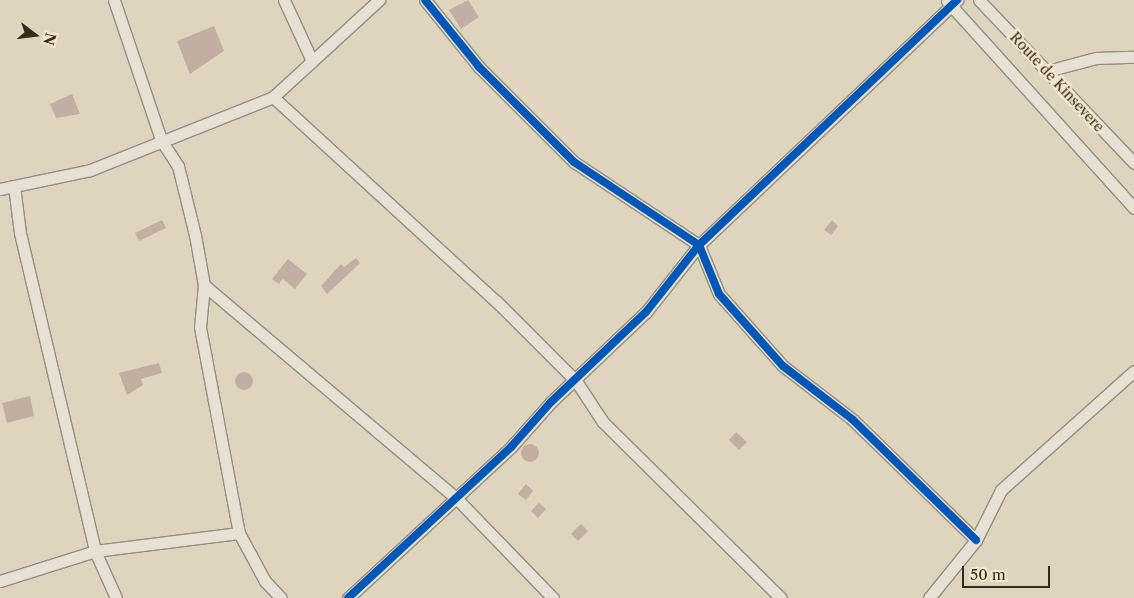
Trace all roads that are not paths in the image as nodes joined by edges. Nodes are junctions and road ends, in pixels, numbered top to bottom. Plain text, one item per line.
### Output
1 (114, 0) edge
2 (284, 0) edge
3 (379, 0) edge
4 (425, 0) edge
5 (979, 0) edge
6 (951, 2) edge
7 (1134, 57) edge
8 (312, 61) junction
9 (1046, 71) junction
10 (273, 97) junction
11 (161, 140) junction
12 (1134, 163) edge
13 (14, 186) junction
14 (0, 189) edge
15 (1134, 208) edge
16 (699, 245) junction
17 (204, 285) junction
18 (1134, 371) edge
19 (576, 381) junction
20 (457, 499) junction
21 (240, 533) junction
22 (976, 540) junction
23 (95, 551) junction
24 (0, 581) edge
25 (116, 598) edge
26 (280, 598) edge
27 (348, 598) edge
28 (553, 598) edge
29 (781, 598) edge
30 (929, 598) edge

1 - 11 street
2 - 8 street
3 - 8 street
4 - 16 street
5 - 9 street, Route de Kinsevere
6 - 15 street
6 - 16 street
7 - 9 street
8 - 10 street
9 - 12 street, Route de Kinsevere
10 - 11 street
10 - 19 street
11 - 13 street
11 - 17 street
13 - 14 street
13 - 23 street
16 - 19 street
16 - 22 street
17 - 20 street
17 - 21 street
18 - 22 street
19 - 20 street
19 - 29 street
20 - 27 street
20 - 28 street
21 - 23 street
21 - 26 street
22 - 30 street
23 - 24 street
23 - 25 street

